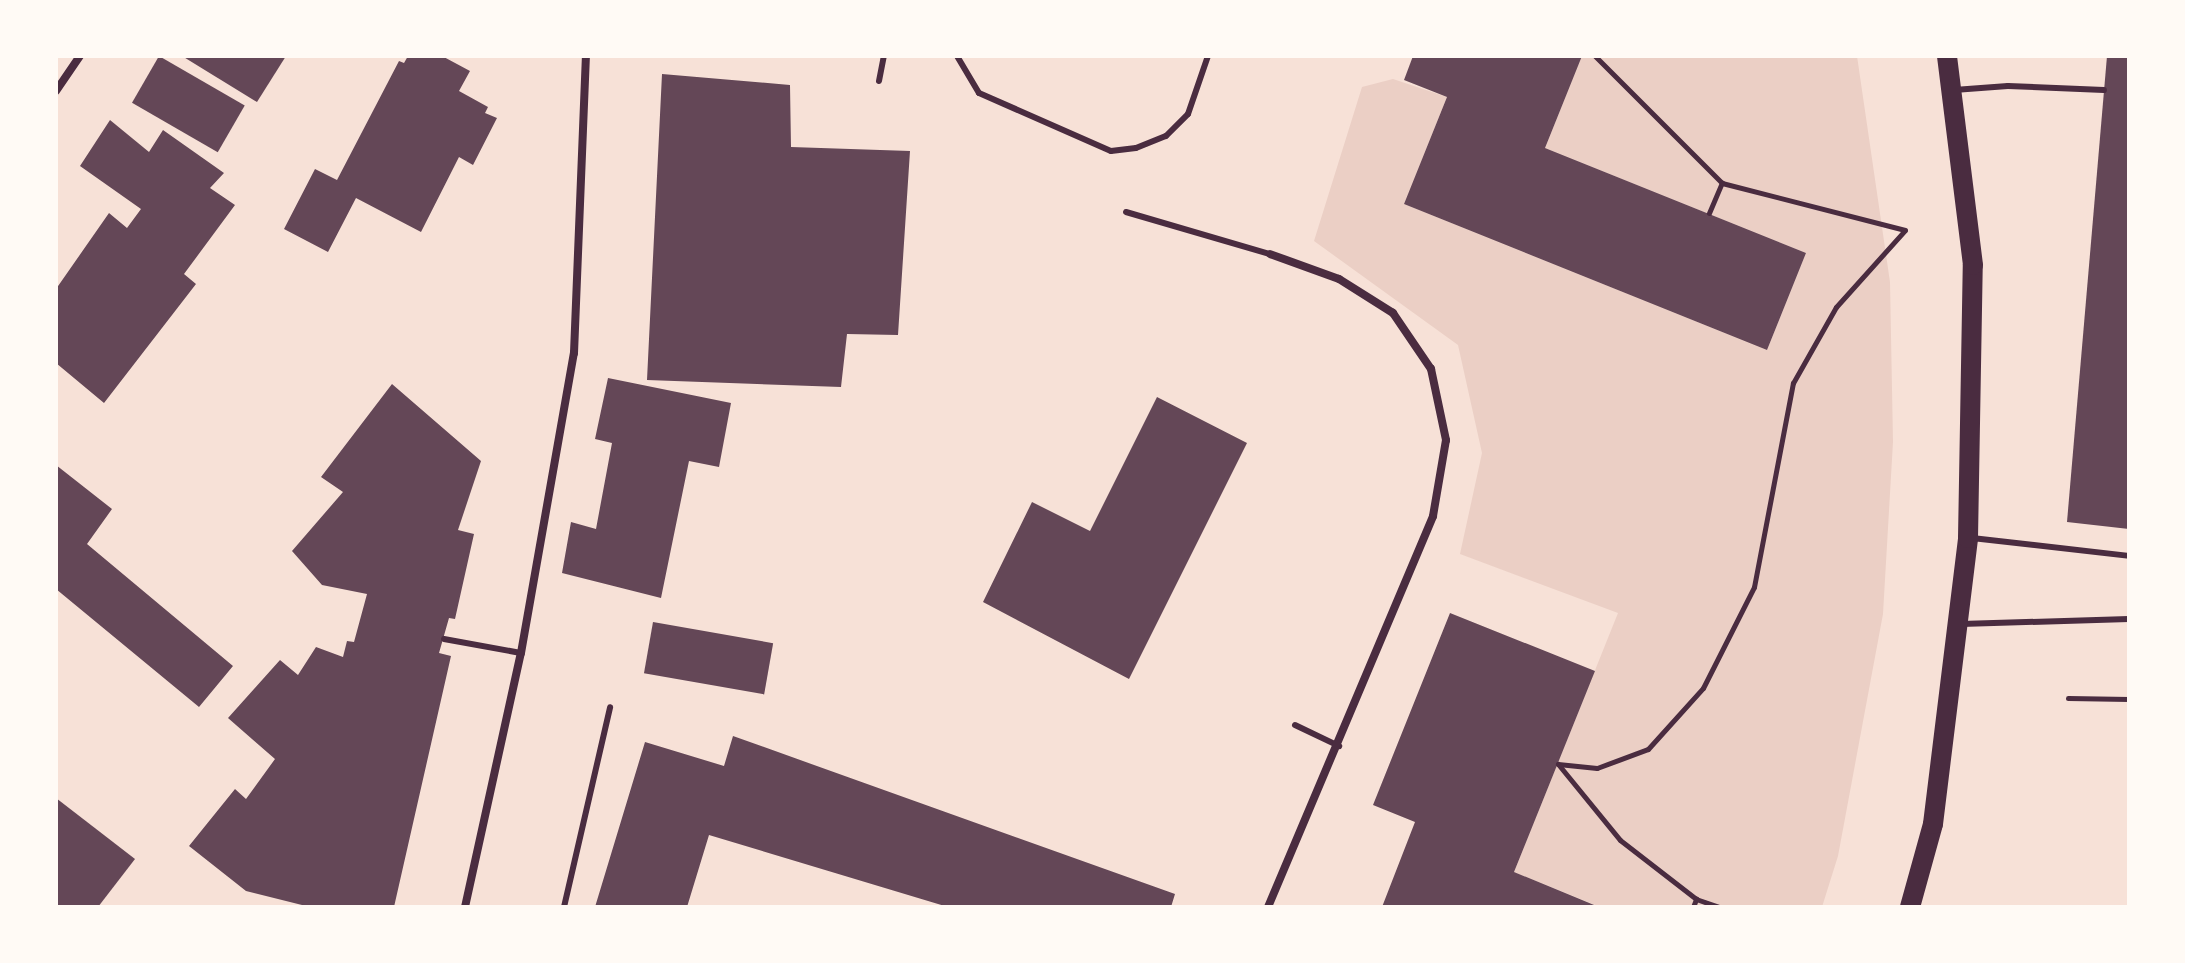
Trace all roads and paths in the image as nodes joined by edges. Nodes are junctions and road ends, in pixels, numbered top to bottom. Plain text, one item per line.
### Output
1 (80, 56) edge
2 (586, 56) edge
3 (884, 56) edge
4 (957, 56) edge
5 (1208, 56) edge
6 (1595, 56) edge
7 (1947, 56) edge
8 (879, 81) dead end
9 (1954, 90) junction
10 (2104, 90) dead end
11 (56, 91) edge
12 (1722, 183) junction
13 (1126, 212) dead end
14 (1709, 213) dead end
15 (1270, 254) joint
16 (1968, 538) junction
17 (2129, 556) edge
18 (2129, 619) edge
19 (1957, 624) junction
20 (444, 639) dead end
21 (521, 653) junction
22 (2068, 698) dead end
23 (2129, 699) edge
24 (610, 707) dead end
25 (1295, 725) dead end
26 (1339, 746) junction
27 (1696, 899) junction
28 (465, 907) edge
29 (564, 907) edge
30 (1268, 907) edge
31 (1693, 907) edge
32 (1719, 907) edge
33 (1910, 907) edge

1 - 11 street
2 - 21 street
3 - 8 lane
4 - 5 lane
6 - 12 path
7 - 9 main road
9 - 10 lane
9 - 16 main road
12 - 14 path
12 - 27 path
13 - 15 lane
15 - 26 street
16 - 17 lane
16 - 19 main road
18 - 19 lane
19 - 33 main road
20 - 21 lane
21 - 28 street
22 - 23 path
24 - 29 lane
25 - 26 lane
26 - 30 street
27 - 31 path
27 - 32 path

